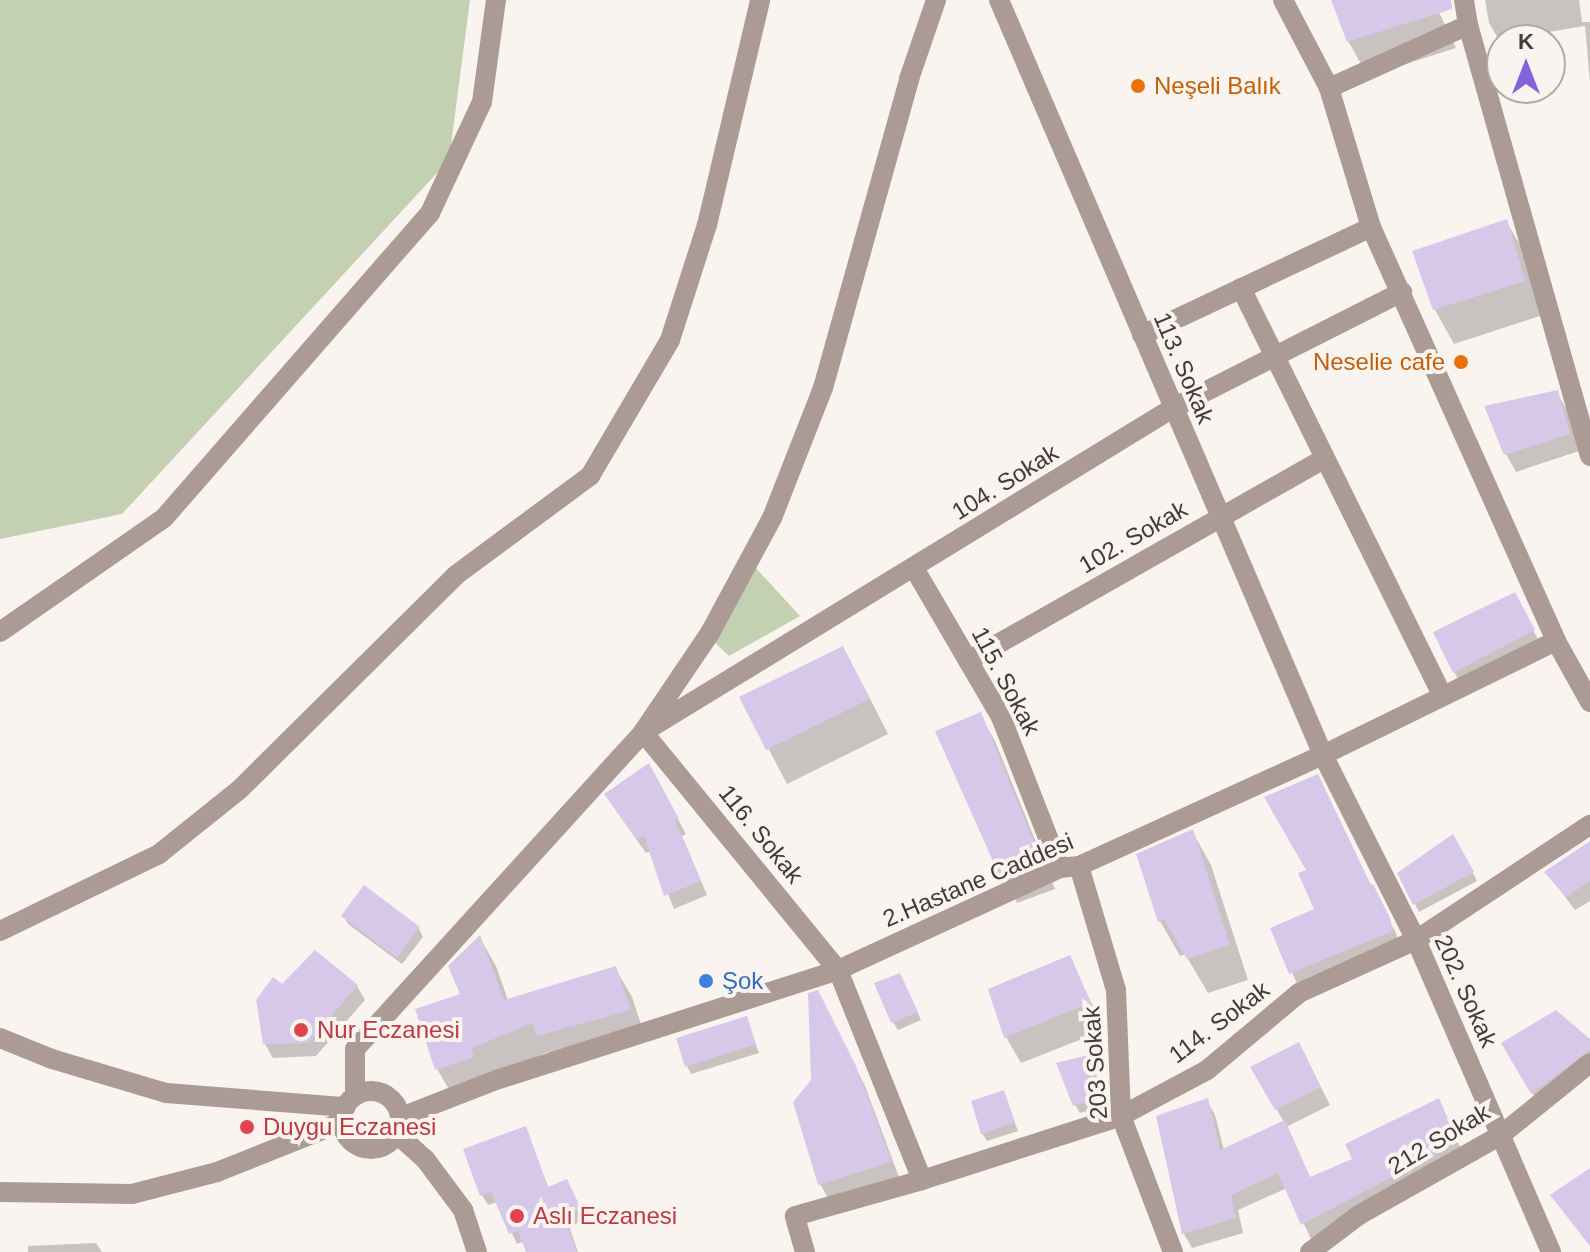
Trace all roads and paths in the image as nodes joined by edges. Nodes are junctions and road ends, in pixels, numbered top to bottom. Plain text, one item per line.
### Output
1 (496, 0) edge
2 (760, 0) edge
3 (936, 0) edge
4 (999, 0) edge
5 (1283, 0) edge
6 (1464, 0) edge
7 (1468, 25) junction
8 (1329, 88) junction
9 (1371, 227) junction
10 (1241, 288) junction
11 (1402, 292) junction
12 (1142, 335) junction
13 (1273, 357) junction
14 (1173, 408) junction
15 (1590, 456) edge
16 (1324, 459) junction
17 (1221, 518) junction
18 (914, 568) junction
19 (0, 632) edge
20 (1556, 641) junction
21 (968, 661) junction
22 (1443, 696) junction
23 (1590, 702) edge
24 (643, 732) junction
25 (1323, 755) junction
26 (1590, 825) edge
27 (1069, 867) junction
28 (0, 931) edge
29 (1416, 940) junction
30 (838, 970) junction
31 (0, 1038) edge
32 (1590, 1063) edge
33 (347, 1109) junction
34 (1121, 1116) junction
35 (399, 1125) junction
36 (1501, 1135) junction
37 (922, 1180) junction
38 (0, 1192) edge
39 (477, 1252) edge
40 (805, 1252) edge
41 (1173, 1252) edge
42 (1310, 1252) edge
43 (1551, 1252) edge

1 - 19 street
2 - 28 street
3 - 24 street
4 - 12 street, 113. Sokak
5 - 8 street
6 - 7 street
7 - 8 street
7 - 15 street
8 - 9 street
9 - 10 street
9 - 11 street
10 - 12 street
10 - 13 street
11 - 13 street, 104. Sokak
11 - 20 street
12 - 14 street, 113. Sokak
13 - 14 street, 104. Sokak
13 - 16 street
14 - 17 street, 113. Sokak
14 - 18 street, 104. Sokak
16 - 17 street, 102. Sokak
16 - 22 street
17 - 21 street, 102. Sokak
17 - 25 street, 113. Sokak
18 - 21 street, 115. Sokak
18 - 24 street, 104. Sokak
20 - 22 street, 2.Hastane Caddesi
20 - 23 street
21 - 27 street, 115. Sokak
22 - 25 street, 2.Hastane Caddesi
24 - 30 street, 116. Sokak
24 - 33 street
25 - 27 street, 2.Hastane Caddesi
25 - 29 street, 202. Sokak
26 - 29 street, 114. Sokak
27 - 30 street, 2.Hastane Caddesi
27 - 34 street, 203 Sokak
29 - 34 street, 114. Sokak
29 - 36 street, 202. Sokak
30 - 35 street, 2.Hastane Caddesi
30 - 37 street, 116. Sokak
31 - 33 street
32 - 36 street, 212 Sokak
33 - 35 street
33 - 35 street
33 - 38 street
34 - 37 street, 114. Sokak
34 - 41 street, 203 Sokak
35 - 39 street
36 - 42 street, 212 Sokak
36 - 43 street, 202. Sokak
37 - 40 street, 114. Sokak

